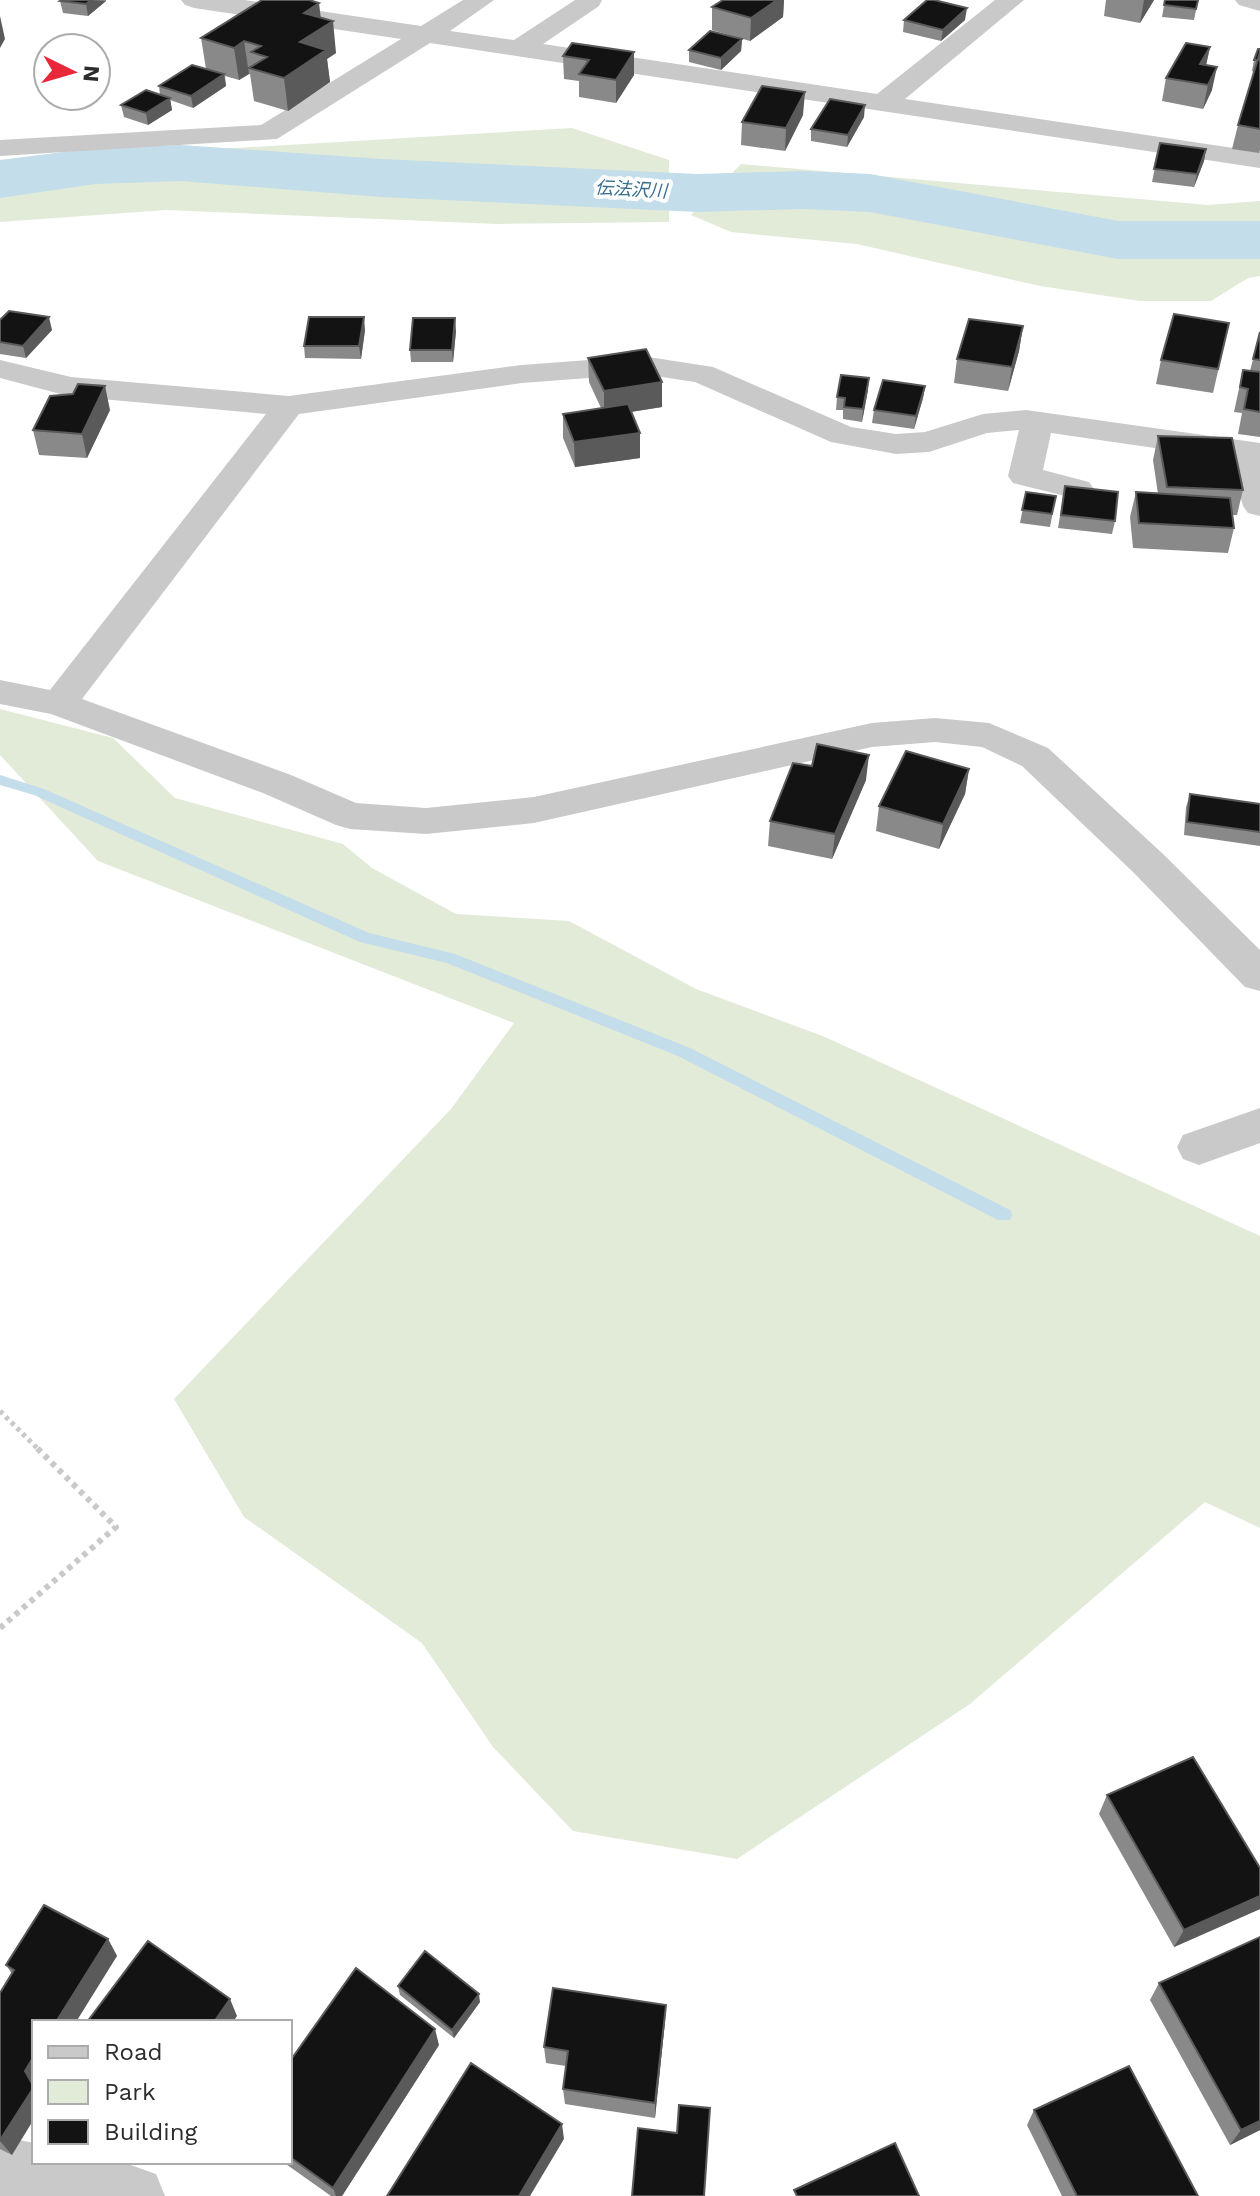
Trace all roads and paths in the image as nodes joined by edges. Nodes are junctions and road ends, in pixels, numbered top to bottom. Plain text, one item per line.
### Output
1 (194, 0) edge
2 (481, 0) edge
3 (1011, 0) edge
4 (1248, 0) edge
5 (590, 1) edge
6 (1260, 3) edge
7 (423, 36) junction
8 (517, 50) junction
9 (882, 104) junction
10 (0, 148) edge
11 (1260, 160) edge
12 (0, 369) edge
13 (289, 406) junction
14 (1037, 421) junction
15 (1253, 452) edge
16 (1077, 489) edge
17 (1260, 506) edge
18 (0, 692) edge
19 (59, 704) junction
20 (1260, 976) edge
21 (1260, 1125) edge
22 (1199, 1147) dead end
23 (0, 1411) edge
24 (0, 1628) edge
25 (0, 2167) edge
26 (134, 2196) edge

1 - 7 street
2 - 7 street
3 - 9 street
4 - 6 street
5 - 8 street
7 - 8 street
7 - 10 street
8 - 9 street
9 - 11 street
12 - 13 street
13 - 14 street
13 - 19 street
14 - 15 street
14 - 16 street
15 - 17 street
18 - 19 street
19 - 20 street
21 - 22 street
23 - 24 path
25 - 26 street

